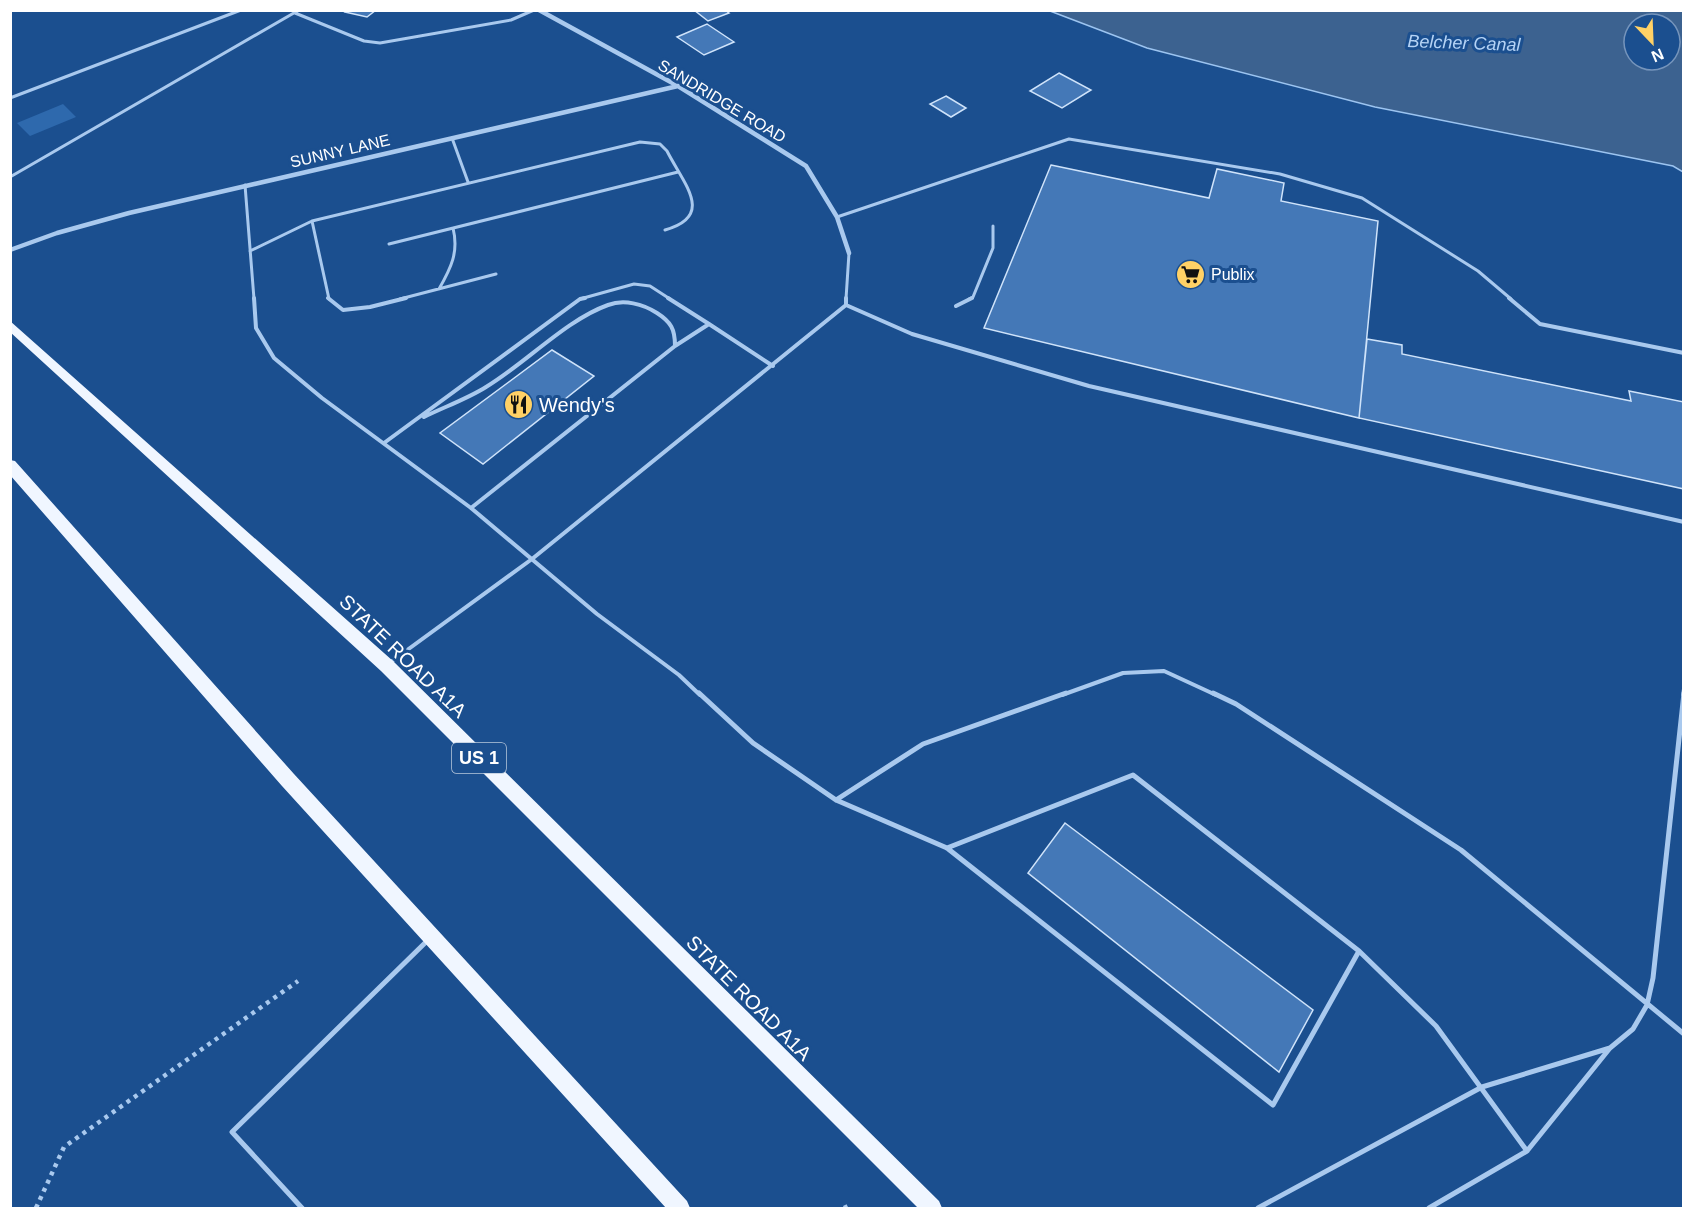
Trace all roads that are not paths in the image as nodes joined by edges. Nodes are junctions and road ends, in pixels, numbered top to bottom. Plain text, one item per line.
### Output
1 (241, 10) edge
2 (534, 10) edge
3 (539, 10) edge
4 (297, 12) edge
5 (678, 86) junction
6 (10, 98) edge
7 (452, 138) junction
8 (678, 172) junction
9 (10, 177) edge
10 (468, 182) junction
11 (245, 185) junction
12 (837, 216) junction
13 (312, 221) junction
14 (993, 226) dead end
15 (453, 228) junction
16 (664, 230) dead end
17 (389, 243) dead end
18 (12, 247) edge
19 (250, 251) junction
20 (849, 254) joint
21 (496, 274) dead end
22 (439, 289) junction
23 (846, 305) junction
24 (956, 306) dead end
25 (709, 324) junction
26 (10, 325) edge
27 (675, 346) junction
28 (1683, 353) edge
29 (773, 366) junction
30 (416, 420) junction
31 (384, 443) junction
32 (10, 465) edge
33 (471, 508) junction
34 (1683, 522) edge
35 (532, 559) junction
36 (387, 666) junction
37 (1683, 689) edge
38 (1682, 728) edge
39 (836, 800) junction
40 (947, 848) junction
41 (431, 937) junction
42 (1359, 951) junction
43 (1647, 1005) junction
44 (1683, 1034) edge
45 (1610, 1048) junction
46 (1482, 1087) junction
47 (1527, 1151) junction
48 (302, 1209) edge
49 (680, 1209) edge
50 (932, 1209) edge
51 (1258, 1209) edge
52 (1428, 1209) edge

1 - 6 lane
2 - 4 lane
3 - 5 street, SANDRIDGE ROAD
4 - 9 lane
5 - 7 street, SUNNY LANE
5 - 12 street, SANDRIDGE ROAD
7 - 10 lane
7 - 11 street, SUNNY LANE
8 - 10 lane
8 - 15 lane
8 - 16 lane
10 - 13 lane
11 - 18 street, SUNNY LANE
11 - 19 lane
12 - 20 street, SANDRIDGE ROAD
12 - 28 lane
13 - 19 lane
13 - 22 lane
14 - 24 lane
15 - 17 lane
15 - 22 lane
19 - 31 lane
20 - 23 lane
21 - 22 lane
23 - 29 lane
23 - 34 lane
25 - 27 lane
25 - 29 lane
25 - 30 lane
26 - 36 main road, STATE ROAD A1A / US 1
27 - 30 lane
27 - 33 lane
29 - 35 lane
30 - 31 lane
31 - 33 lane
32 - 41 main road
33 - 35 lane
35 - 36 lane
35 - 39 lane
36 - 50 main road, STATE ROAD A1A / US 1
37 - 38 lane
38 - 43 lane
39 - 40 lane
39 - 43 lane
40 - 42 lane
40 - 42 lane
41 - 48 lane
41 - 49 main road
42 - 46 lane
43 - 44 lane
43 - 45 lane
45 - 46 lane
45 - 47 lane
46 - 47 lane
46 - 51 lane
47 - 52 lane

